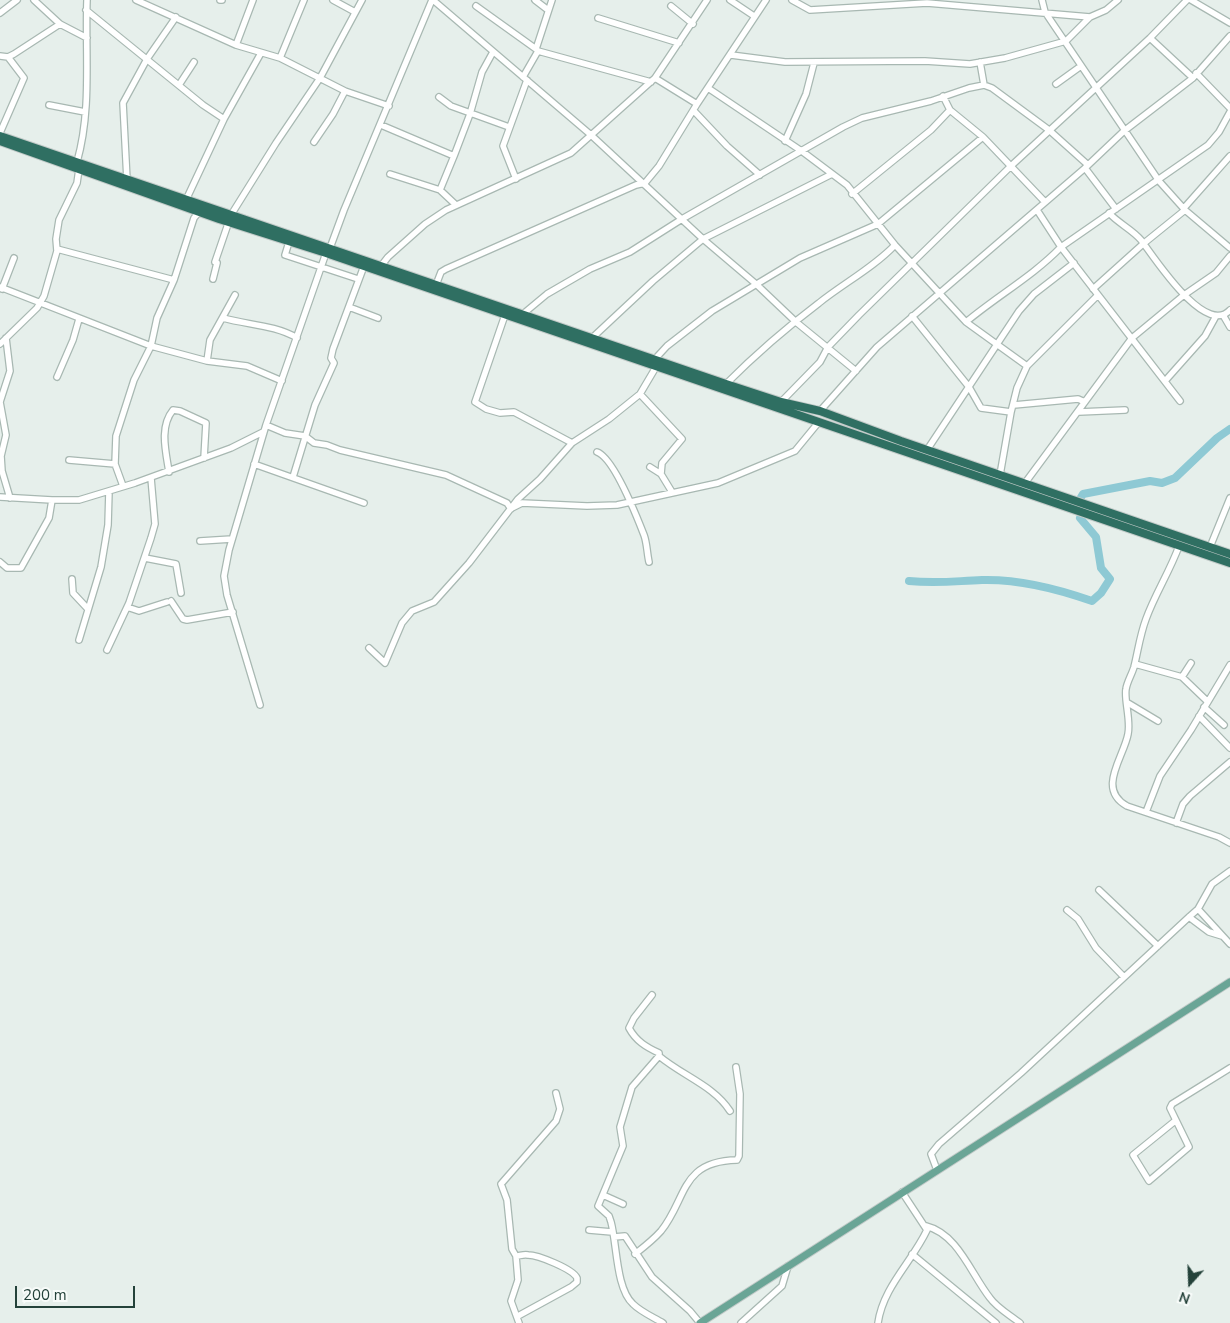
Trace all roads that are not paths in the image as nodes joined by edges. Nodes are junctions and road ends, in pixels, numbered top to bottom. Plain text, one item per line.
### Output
1 (17, 0) edge
2 (34, 0) edge
3 (86, 0) edge
4 (136, 0) edge
5 (245, 0) edge
6 (304, 0) edge
7 (333, 0) edge
8 (362, 0) edge
9 (432, 0) edge
10 (535, 0) edge
11 (552, 0) edge
12 (707, 0) edge
13 (730, 0) edge
14 (766, 0) edge
15 (792, 0) edge
16 (1042, 0) edge
17 (1118, 0) edge
18 (1187, 0) edge
19 (1191, 0) edge
20 (252, 1) edge
21 (476, 6) dead end
22 (671, 6) dead end
23 (86, 10) junction
24 (548, 10) junction
25 (355, 12) junction
26 (1045, 12) junction
27 (0, 13) edge
28 (754, 16) junction
29 (1090, 17) junction
30 (176, 18) junction
31 (598, 18) dead end
32 (1230, 23) edge
33 (60, 24) junction
34 (693, 24) junction
35 (1230, 36) edge
36 (87, 38) junction
37 (1150, 38) junction
38 (1066, 41) junction
39 (680, 43) junction
40 (236, 45) junction
41 (537, 50) junction
42 (493, 52) junction
43 (262, 53) junction
44 (730, 55) junction
45 (0, 56) edge
46 (8, 57) junction
47 (280, 58) junction
48 (147, 59) junction
49 (194, 62) dead end
50 (980, 62) junction
51 (814, 63) junction
52 (1081, 66) junction
53 (1194, 75) junction
54 (320, 78) junction
55 (525, 79) junction
56 (653, 80) junction
57 (1056, 84) dead end
58 (179, 85) junction
59 (984, 85) junction
60 (708, 88) junction
61 (1096, 88) junction
62 (345, 91) junction
63 (943, 96) junction
64 (439, 97) dead end
65 (697, 104) junction
66 (49, 105) dead end
67 (389, 106) junction
68 (950, 110) junction
69 (1230, 110) edge
70 (694, 111) junction
71 (85, 112) junction
72 (470, 114) junction
73 (224, 118) junction
74 (381, 125) junction
75 (509, 127) junction
76 (1049, 130) junction
77 (1124, 131) junction
78 (0, 134) edge
79 (591, 135) junction
80 (983, 137) junction
81 (0, 141) edge
82 (786, 141) junction
83 (314, 142) dead end
84 (803, 152) junction
85 (454, 156) junction
86 (1230, 156) edge
87 (1012, 165) junction
88 (78, 166) junction
89 (1087, 166) junction
90 (390, 174) dead end
91 (760, 174) junction
92 (832, 174) junction
93 (516, 179) junction
94 (127, 180) junction
95 (1158, 181) junction
96 (645, 183) junction
97 (440, 190) junction
98 (852, 194) junction
99 (186, 200) junction
100 (1045, 202) junction
101 (456, 205) junction
102 (1116, 209) junction
103 (1184, 209) junction
104 (1037, 210) junction
105 (200, 211) junction
106 (1109, 212) junction
107 (230, 218) junction
108 (682, 219) junction
109 (878, 224) junction
110 (704, 239) junction
111 (289, 242) junction
112 (1143, 244) junction
113 (895, 245) junction
114 (1061, 247) junction
115 (1230, 248) edge
116 (57, 249) junction
117 (328, 251) junction
118 (1230, 256) edge
119 (14, 258) dead end
120 (913, 263) junction
121 (1074, 263) junction
122 (321, 266) junction
123 (364, 266) junction
124 (381, 266) junction
125 (213, 278) dead end
126 (174, 280) junction
127 (358, 280) junction
128 (756, 284) junction
129 (436, 285) junction
130 (1, 288) edge
131 (1093, 288) junction
132 (938, 293) junction
133 (454, 294) junction
134 (235, 295) dead end
135 (1098, 295) junction
136 (1184, 295) junction
137 (39, 301) junction
138 (349, 307) junction
139 (1230, 310) edge
140 (523, 314) junction
141 (505, 315) junction
142 (912, 316) junction
143 (1216, 316) junction
144 (1223, 316) junction
145 (223, 318) junction
146 (378, 318) dead end
147 (79, 319) junction
148 (796, 322) junction
149 (966, 322) junction
150 (1230, 327) edge
151 (6, 338) junction
152 (297, 338) junction
153 (592, 338) junction
154 (1132, 338) junction
155 (0, 344) edge
156 (997, 344) junction
157 (151, 346) junction
158 (828, 347) junction
159 (207, 361) junction
160 (656, 363) junction
161 (1027, 366) junction
162 (671, 369) junction
163 (856, 371) junction
164 (57, 377) dead end
165 (282, 381) junction
166 (1165, 381) junction
167 (726, 384) junction
168 (969, 387) junction
169 (640, 394) junction
170 (1180, 401) dead end
171 (781, 402) junction
172 (1085, 402) junction
173 (1014, 405) junction
174 (1125, 410) dead end
175 (820, 411) junction
176 (1011, 412) junction
177 (1079, 412) junction
178 (818, 423) junction
179 (266, 425) junction
180 (263, 432) junction
181 (305, 436) junction
182 (901, 441) junction
183 (572, 443) junction
184 (898, 450) junction
185 (927, 450) junction
186 (596, 452) dead end
187 (204, 458) junction
188 (68, 460) dead end
189 (115, 464) junction
190 (254, 464) junction
191 (650, 467) dead end
192 (170, 472) junction
193 (661, 474) junction
194 (1000, 475) junction
195 (293, 477) junction
196 (151, 478) junction
197 (1025, 483) junction
198 (123, 486) junction
199 (108, 491) junction
200 (672, 492) junction
201 (0, 497) edge
202 (10, 498) junction
203 (1230, 498) edge
204 (52, 500) junction
205 (520, 501) junction
206 (629, 502) junction
207 (364, 503) dead end
208 (510, 509) junction
209 (232, 539) junction
210 (200, 541) dead end
211 (1179, 546) junction
212 (1210, 547) junction
213 (1229, 553) edge
214 (145, 558) junction
215 (0, 562) edge
216 (649, 562) dead end
217 (1228, 562) edge
218 (72, 579) dead end
219 (181, 593) dead end
220 (128, 607) junction
221 (87, 608) junction
222 (233, 612) junction
223 (79, 640) dead end
224 (369, 648) dead end
225 (106, 650) dead end
226 (1191, 663) dead end
227 (1135, 664) junction
228 (1230, 665) edge
229 (1182, 677) junction
230 (1128, 703) junction
231 (1206, 704) junction
232 (260, 705) dead end
233 (1199, 716) junction
234 (1158, 720) dead end
235 (1224, 725) dead end
236 (1230, 748) edge
237 (1230, 762) edge
238 (1146, 812) junction
239 (1176, 824) junction
240 (1230, 843) edge
241 (1230, 871) edge
242 (1099, 890) dead end
243 (1198, 908) junction
244 (1067, 910) dead end
245 (1189, 917) junction
246 (1222, 936) junction
247 (1230, 944) edge
248 (1158, 946) junction
249 (1124, 977) junction
250 (1230, 982) edge
251 (652, 995) dead end
252 (659, 1056) junction
253 (736, 1067) dead end
254 (1230, 1068) edge
255 (556, 1092) dead end
256 (730, 1111) dead end
257 (1175, 1121) junction
258 (937, 1170) junction
259 (902, 1192) junction
260 (602, 1195) junction
261 (623, 1204) dead end
262 (926, 1226) junction
263 (589, 1230) dead end
264 (613, 1234) junction
265 (635, 1254) junction
266 (912, 1254) junction
267 (516, 1256) junction
268 (788, 1266) junction
269 (518, 1316) junction
270 (519, 1323) edge
271 (662, 1323) edge
272 (700, 1323) edge
273 (741, 1323) edge
274 (878, 1323) edge
275 (996, 1323) edge
276 (1020, 1323) edge

1 - 27 street
2 - 33 street
3 - 23 street
4 - 30 street
5 - 20 street
6 - 47 street
7 - 25 street
8 - 25 street
9 - 42 street
9 - 67 street
10 - 24 street
11 - 24 street
12 - 34 street
13 - 28 street
14 - 28 street
15 - 26 street
16 - 26 street
17 - 29 street
18 - 37 street
19 - 32 street
20 - 40 street
21 - 41 street
22 - 34 street
23 - 36 street
23 - 48 street
24 - 41 street
25 - 54 street
26 - 29 street
26 - 38 street
28 - 44 street
29 - 38 street
30 - 40 street
30 - 48 street
31 - 39 street
33 - 36 street
33 - 46 street
34 - 39 street
35 - 53 street
36 - 71 street
37 - 53 street
37 - 61 street
38 - 50 street
38 - 52 street
39 - 56 street
40 - 43 street
41 - 55 street
41 - 56 street
42 - 55 street
42 - 72 street
43 - 47 street
43 - 73 street
44 - 51 street
44 - 60 street
45 - 46 street
46 - 78 street
47 - 54 street
48 - 58 street
48 - 94 street
49 - 58 street
50 - 51 street
50 - 59 street
51 - 82 street
52 - 57 street
52 - 61 street
53 - 69 street
53 - 77 street
54 - 62 street
54 - 107 street
55 - 75 street
55 - 79 street
56 - 65 street
56 - 79 street
58 - 73 street
59 - 63 street
59 - 76 street
60 - 65 street
60 - 82 street
61 - 76 street
61 - 77 street
62 - 67 street
62 - 83 street
63 - 68 street
63 - 84 street
64 - 72 street
65 - 70 street
66 - 71 street
67 - 74 street
68 - 80 street
68 - 98 street
69 - 95 street
70 - 91 street
70 - 96 street
71 - 88 street
72 - 75 street
72 - 85 street
73 - 99 street
74 - 85 street
74 - 117 street
75 - 93 street
76 - 87 street
76 - 89 street
77 - 89 street
77 - 95 street
78 - 88 highway
79 - 93 street
79 - 96 street
80 - 87 street
80 - 109 street
81 - 88 highway
82 - 84 street
84 - 91 street
84 - 92 street
85 - 97 street
86 - 103 street
87 - 100 street
87 - 120 street
88 - 94 highway
88 - 105 highway
88 - 116 street
89 - 100 street
89 - 102 street
90 - 97 street
91 - 108 street
92 - 98 street
92 - 110 street
93 - 101 street
94 - 99 highway
95 - 102 street
95 - 103 street
96 - 108 street
96 - 129 street
97 - 101 street
98 - 109 street
99 - 107 highway
100 - 104 street
101 - 124 street
102 - 106 street
103 - 112 street
103 - 115 street
104 - 114 street
104 - 132 street
105 - 107 highway
105 - 126 street
106 - 112 street
106 - 114 street
107 - 111 highway
107 - 117 highway
107 - 125 street
108 - 110 street
108 - 140 street
109 - 113 street
109 - 128 street
110 - 128 street
110 - 153 street
111 - 117 highway
111 - 122 street
112 - 131 street
112 - 136 street
113 - 120 street
113 - 148 street
114 - 121 street
114 - 149 street
116 - 126 street
116 - 137 street
117 - 122 street
117 - 123 highway
117 - 124 highway
118 - 136 street
119 - 130 street
120 - 132 street
120 - 158 street
121 - 131 street
121 - 156 street
122 - 127 street
122 - 152 street
123 - 127 street
123 - 133 highway
124 - 129 highway
126 - 157 street
127 - 138 street
128 - 148 street
128 - 160 street
129 - 133 highway
130 - 137 street
131 - 135 street
132 - 142 street
132 - 149 street
133 - 140 highway
133 - 141 highway
134 - 145 street
135 - 154 street
135 - 161 street
136 - 143 street
136 - 154 street
137 - 147 street
137 - 151 street
138 - 146 street
138 - 181 street
139 - 144 street
140 - 153 highway
141 - 160 highway
141 - 183 street
142 - 163 street
142 - 168 street
143 - 144 street
143 - 166 street
144 - 150 street
145 - 152 street
145 - 159 street
147 - 157 street
147 - 164 street
148 - 158 street
148 - 167 street
149 - 156 street
151 - 155 street
151 - 202 street
152 - 165 street
153 - 160 highway
154 - 166 street
154 - 172 street
156 - 161 street
156 - 168 street
157 - 159 street
157 - 189 street
158 - 163 street
158 - 171 street
159 - 165 street
160 - 162 highway
160 - 169 street
161 - 173 street
162 - 167 highway
162 - 178 highway
163 - 175 street
165 - 179 street
166 - 170 street
167 - 171 highway
168 - 176 street
168 - 185 street
169 - 183 street
169 - 193 street
171 - 175 highway
172 - 173 street
172 - 177 street
173 - 176 street
174 - 177 street
175 - 182 highway
176 - 194 street
177 - 197 street
178 - 184 highway
178 - 200 street
179 - 180 street
179 - 181 street
180 - 187 street
180 - 190 street
181 - 195 street
181 - 208 street
182 - 184 highway
182 - 185 highway
183 - 205 street
184 - 211 highway
185 - 194 highway
186 - 206 street
187 - 192 street
187 - 192 street
188 - 189 street
189 - 198 street
190 - 195 street
190 - 209 street
191 - 193 street
192 - 196 street
193 - 200 street
194 - 197 highway
195 - 207 street
196 - 198 street
196 - 214 street
197 - 212 highway
198 - 199 street
199 - 204 street
199 - 221 street
200 - 206 street
201 - 202 street
202 - 204 street
203 - 212 street
204 - 215 street
205 - 206 street
205 - 208 street
206 - 216 street
208 - 224 street
209 - 210 street
209 - 222 street
211 - 217 highway
211 - 227 street
212 - 213 highway
213 - 217 highway
214 - 219 street
214 - 220 street
218 - 221 street
220 - 222 street
220 - 225 street
221 - 223 street
222 - 232 street
226 - 229 street
227 - 229 street
227 - 230 street
228 - 231 street
229 - 231 street
230 - 234 street
230 - 238 street
231 - 233 street
231 - 235 street
233 - 236 street
233 - 238 street
237 - 239 street
238 - 239 street
239 - 240 street
241 - 243 street
242 - 248 street
243 - 245 street
243 - 246 street
244 - 249 street
245 - 246 street
245 - 248 street
246 - 247 street
248 - 249 street
249 - 258 street
250 - 258 main road
251 - 252 street
252 - 256 street
252 - 260 street
253 - 265 street
254 - 257 street
255 - 267 street
257 - 257 street
258 - 259 main road
259 - 262 street
259 - 268 main road
260 - 261 street
260 - 264 street
262 - 266 street
262 - 276 street
263 - 264 street
264 - 265 street
264 - 271 street
265 - 272 street
266 - 274 street
266 - 275 street
267 - 269 street
267 - 269 street
268 - 272 main road
268 - 273 street
269 - 270 street

